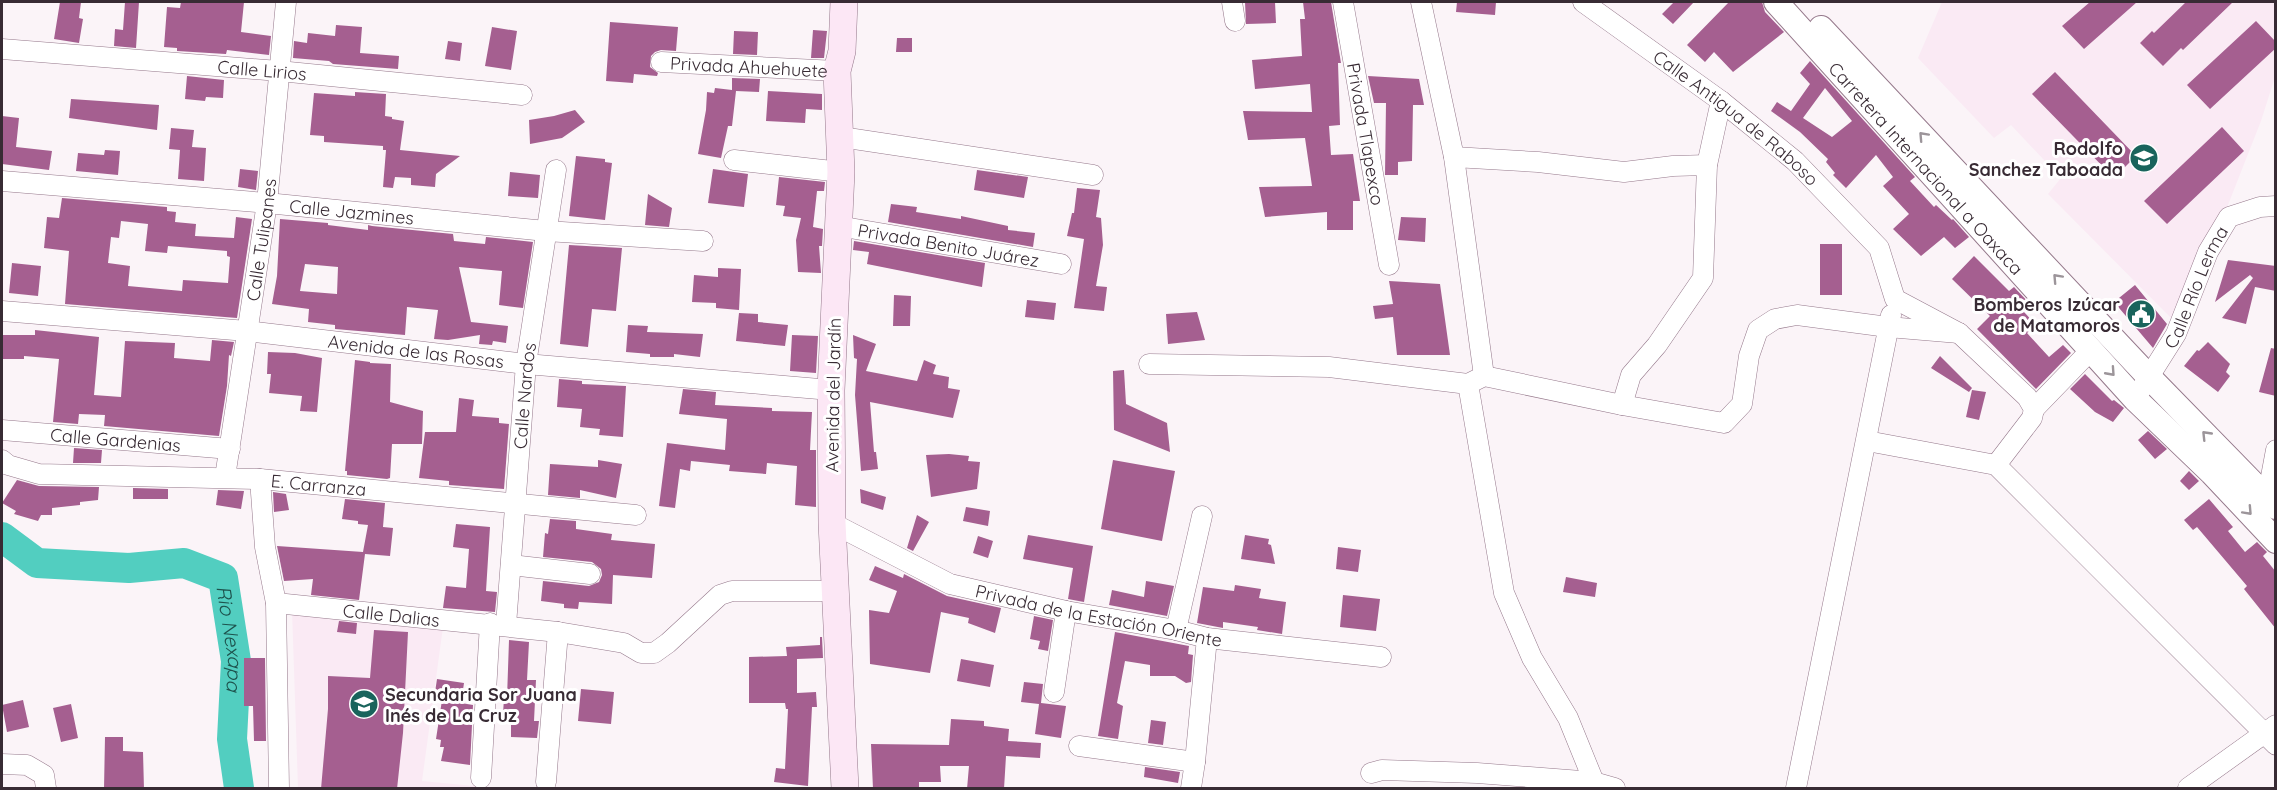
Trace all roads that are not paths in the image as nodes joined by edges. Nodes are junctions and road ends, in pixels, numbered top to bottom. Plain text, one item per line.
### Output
1 (285, 2) edge
2 (844, 2) edge
3 (1343, 2) edge
4 (1421, 2) edge
5 (1583, 2) edge
6 (1776, 2) edge
7 (1797, 2) edge
8 (2, 48) edge
9 (661, 62) dead end
10 (279, 71) junction
11 (837, 71) junction
12 (522, 94) dead end
13 (1721, 101) junction
14 (841, 136) junction
15 (1454, 157) junction
16 (734, 160) dead end
17 (1707, 165) junction
18 (556, 170) dead end
19 (841, 172) junction
20 (1093, 175) dead end
21 (2, 181) edge
22 (267, 203) junction
23 (2276, 206) edge
24 (838, 226) junction
25 (546, 231) junction
26 (703, 241) dead end
27 (1061, 264) dead end
28 (1389, 265) dead end
29 (1895, 299) junction
30 (2, 311) edge
31 (1888, 327) junction
32 (247, 331) junction
33 (1959, 333) junction
34 (2091, 350) junction
35 (526, 364) junction
36 (1149, 364) dead end
37 (2148, 376) junction
38 (1476, 380) junction
39 (831, 390) junction
40 (2135, 399) junction
41 (1622, 405) junction
42 (2034, 409) junction
43 (2, 429) edge
44 (1867, 441) junction
45 (230, 448) junction
46 (2276, 450) edge
47 (2, 460) edge
48 (1996, 465) junction
49 (225, 477) junction
50 (260, 479) junction
51 (2271, 503) edge
52 (516, 505) junction
53 (636, 515) dead end
54 (1202, 516) dead end
55 (832, 523) junction
56 (2276, 541) edge
57 (511, 565) junction
58 (590, 574) dead end
59 (835, 591) junction
60 (276, 603) junction
61 (1066, 611) junction
62 (498, 624) junction
63 (1176, 630) junction
64 (558, 632) junction
65 (1207, 638) junction
66 (1382, 657) dead end
67 (1054, 692) dead end
68 (2272, 734) edge
69 (1079, 746) dead end
70 (1195, 762) junction
71 (2, 764) edge
72 (1371, 773) dead end
73 (481, 778) dead end
74 (546, 782) dead end
75 (1594, 782) junction
76 (1544, 783) edge
77 (46, 789) edge
78 (279, 789) edge
79 (845, 789) edge
80 (1191, 789) edge
81 (1615, 789) edge
82 (1796, 789) edge
83 (2188, 789) edge

1 - 10 street, Calle Tulipanes
2 - 11 main road, Avenida del Jardín
3 - 28 street, Privada Tlapexco
4 - 15 street
5 - 13 street, Calle Antigua de Raboso
6 - 34 street, Carretera Internacional a Oaxaca
37 -> 7 street, Carretera Internacional a Oaxaca
8 - 10 street, Calle Lirios
9 - 11 street, Privada Ahuehuete
10 - 12 street, Calle Lirios
10 - 22 street, Calle Tulipanes
11 - 14 main road, Avenida del Jardín
13 - 17 street
13 - 29 street, Calle Antigua de Raboso
14 - 19 main road, Avenida del Jardín
14 - 20 street
15 - 17 street
15 - 38 street
16 - 19 street
17 - 41 street
18 - 25 street, Calle Nardos
19 - 24 main road, Avenida del Jardín
21 - 22 street, Calle Jazmines
22 - 25 street, Calle Jazmines
22 - 32 street, Calle Tulipanes
23 - 37 street, Calle Río Lerma
24 - 27 street, Privada Benito Juárez
24 - 39 main road, Avenida del Jardín
25 - 26 street, Calle Jazmines
25 - 35 street, Calle Nardos
29 - 31 street
29 - 33 street
30 - 32 street, Avenida de las Rosas
31 - 33 street
31 - 41 street
31 - 44 street
32 - 35 street, Avenida de las Rosas
32 - 45 street, Calle Tulipanes
33 - 42 street
34 -> 40 street, Carretera Internacional a Oaxaca
34 - 42 street
35 - 39 street, Avenida de las Rosas
35 - 52 street, Calle Nardos
36 - 38 street
37 - 40 street, Calle Río Lerma
51 -> 37 street, Carretera Internacional a Oaxaca
38 - 41 street
38 - 75 street
39 - 55 main road, Avenida del Jardín
40 -> 56 street, Carretera Internacional a Oaxaca
42 - 48 street
43 - 45 street, Calle Gardenias
44 - 48 street
44 - 82 street
45 - 49 street, Calle Tulipanes
46 - 51 street
47 - 49 street, E. Carranza
48 - 68 street
49 - 50 street, E. Carranza
50 - 52 street, E. Carranza
50 - 60 street
52 - 53 street, E. Carranza
52 - 57 street, Calle Nardos
54 - 63 street
55 - 59 main road, Avenida del Jardín
55 - 61 street, Privada de la Estación Oriente
57 - 58 street
57 - 62 street, Calle Nardos
59 - 64 street, Calle Dalias
59 - 79 main road, Avenida del Jardín
60 - 62 street, Calle Dalias
60 - 78 street
61 - 63 street, Privada de la Estación Oriente
61 - 67 street
62 - 64 street, Calle Dalias
62 - 73 street, Calle Nardos
63 - 65 street, Privada de la Estación Oriente
64 - 74 street
65 - 66 street, Privada de la Estación Oriente
65 - 70 street
68 - 83 street
69 - 70 street
70 - 80 street
71 - 77 street
72 - 76 street
75 - 76 street
75 - 81 street

